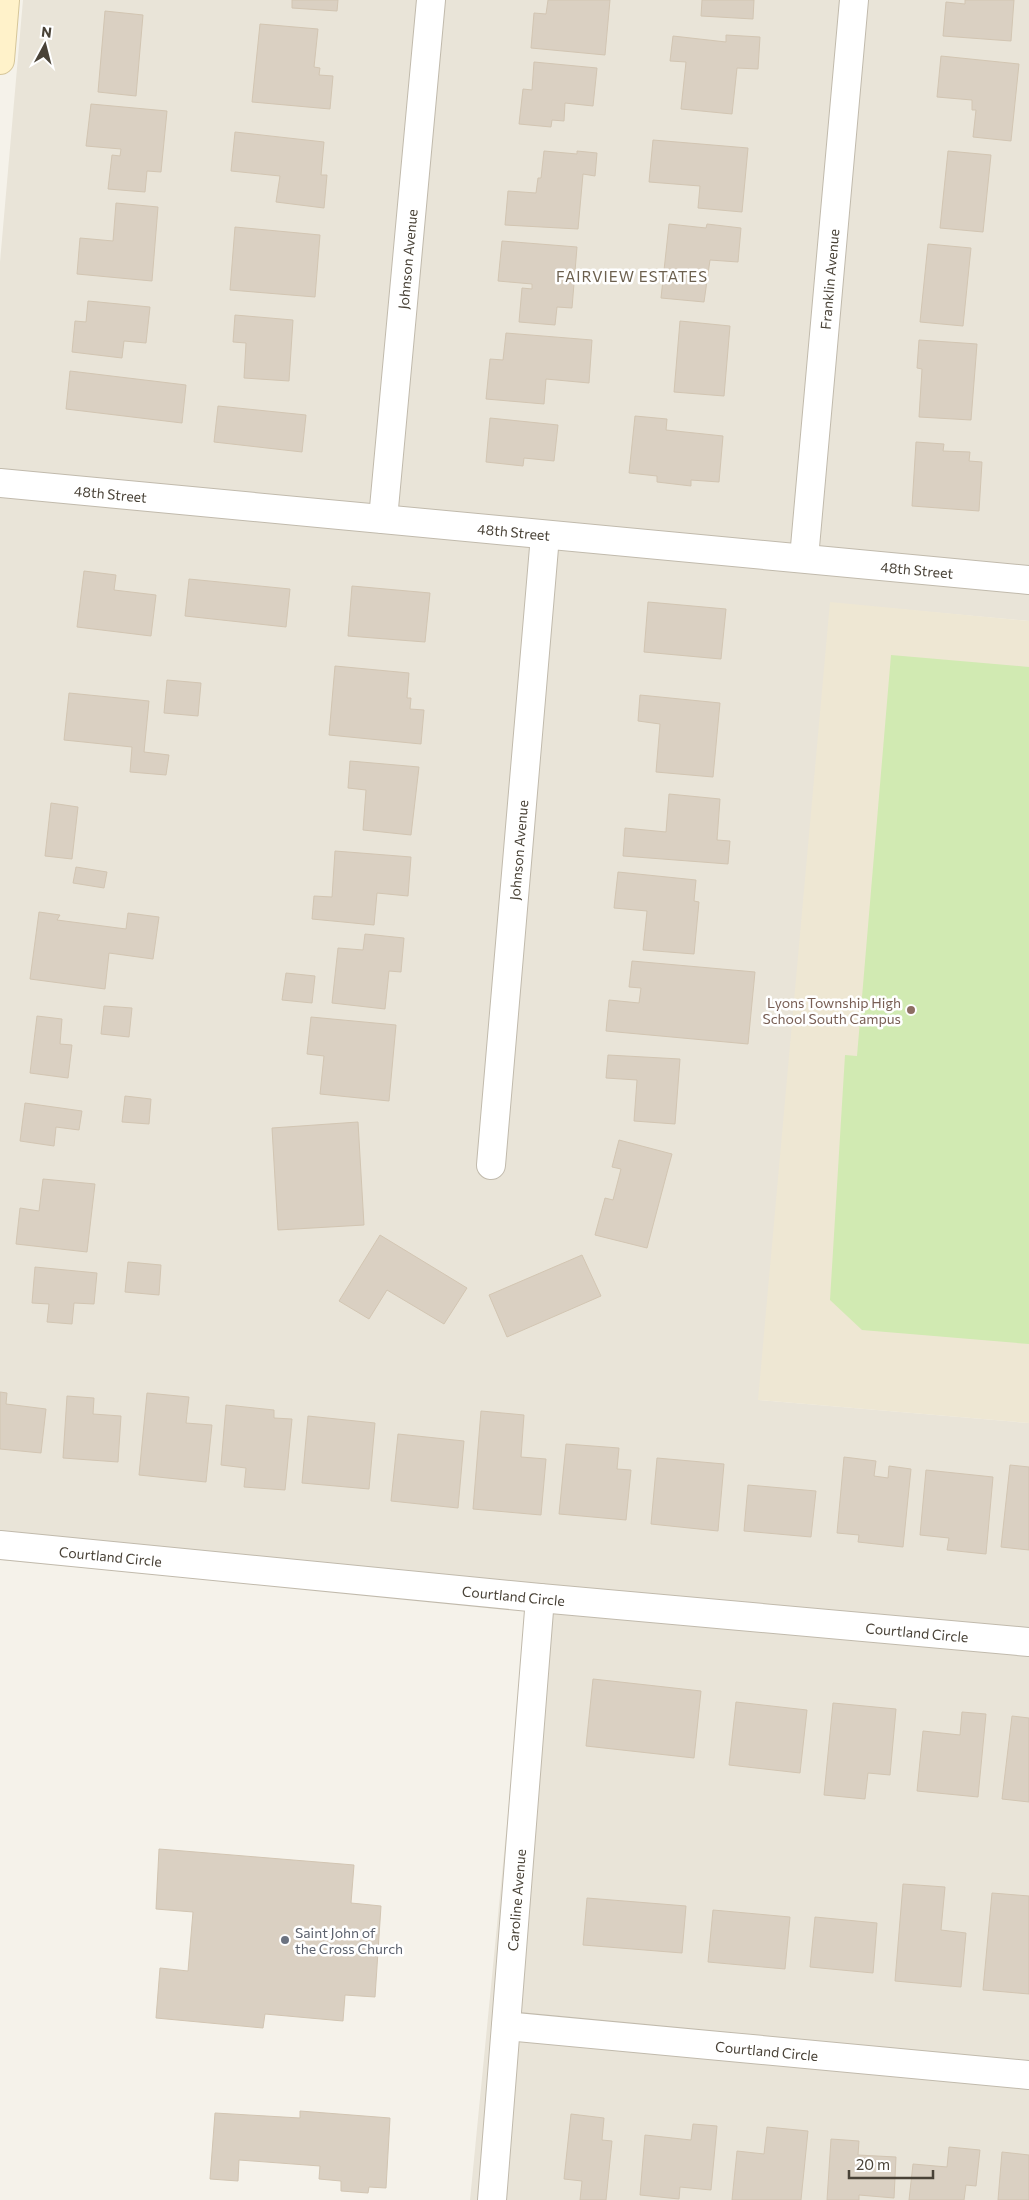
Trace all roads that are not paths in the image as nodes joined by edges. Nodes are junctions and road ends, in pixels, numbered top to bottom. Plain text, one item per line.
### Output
1 (5, 0) edge
2 (431, 0) edge
3 (854, 0) edge
4 (0, 60) edge
5 (0, 483) edge
6 (383, 518) junction
7 (545, 536) junction
8 (804, 558) junction
9 (1029, 580) edge
10 (491, 1165) dead end
11 (0, 1545) edge
12 (540, 1598) junction
13 (1029, 1642) edge
14 (506, 2026) junction
15 (1029, 2075) edge
16 (492, 2200) edge

1 - 4 main road
2 - 6 street, Johnson Avenue
3 - 8 street, Franklin Avenue
5 - 6 street, 48th Street
6 - 7 street, 48th Street
7 - 8 street, 48th Street
7 - 10 street, Johnson Avenue
8 - 9 street, 48th Street
11 - 12 street, Courtland Circle
12 - 13 street, Courtland Circle
12 - 14 street, Caroline Avenue
14 - 15 street, Courtland Circle
14 - 16 street, Caroline Avenue

